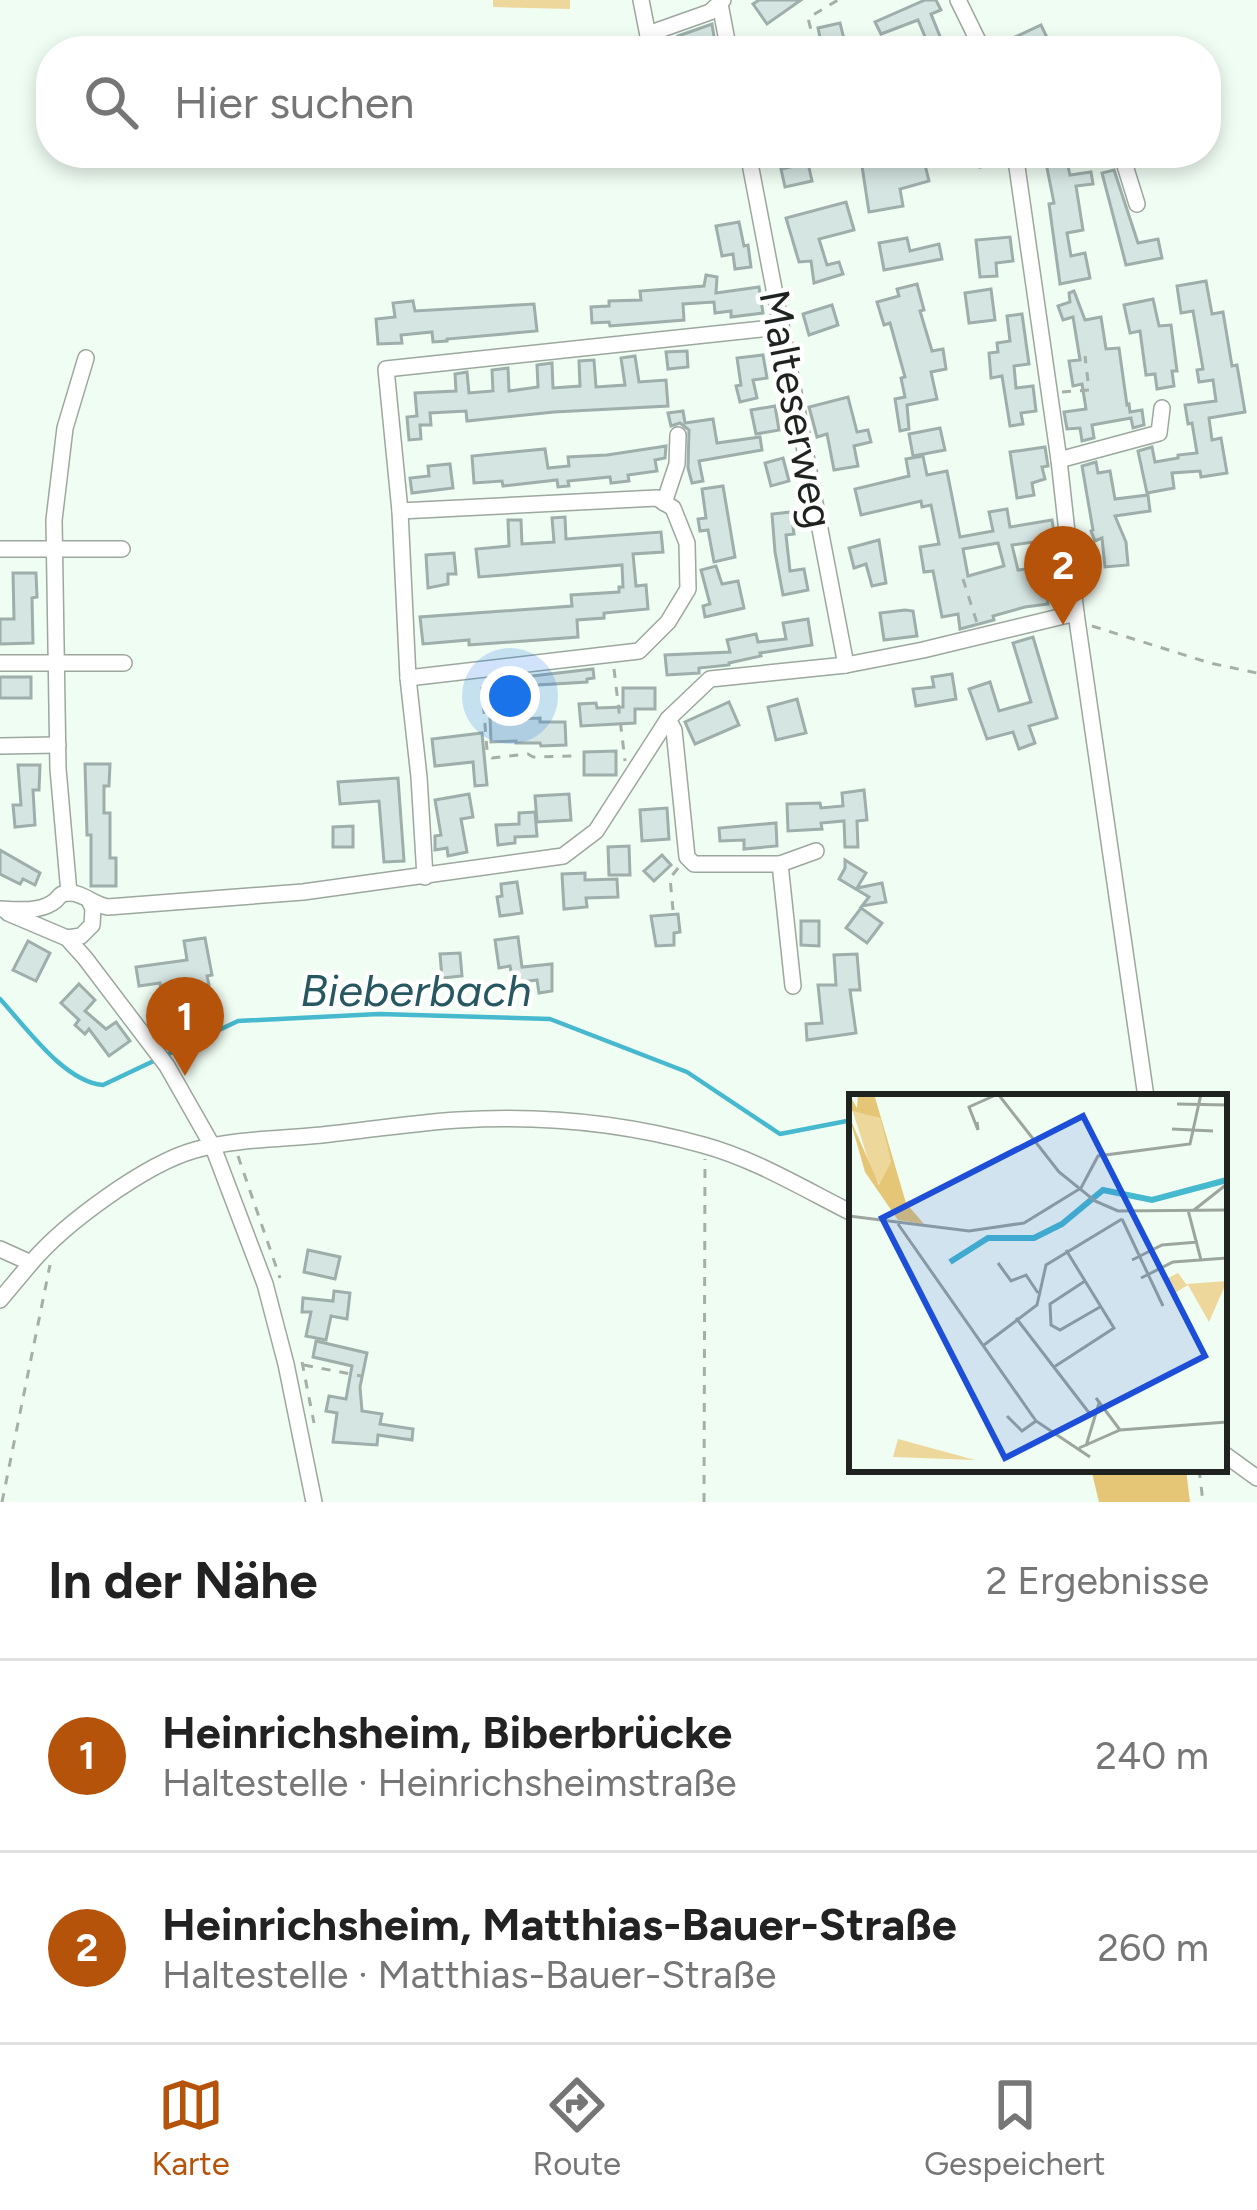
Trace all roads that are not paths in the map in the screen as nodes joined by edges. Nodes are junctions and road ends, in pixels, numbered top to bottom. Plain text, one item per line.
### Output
1 (641, 0) edge
2 (958, 0) edge
3 (722, 2) edge
4 (649, 36) edge
5 (662, 36) edge
6 (726, 36) edge
7 (975, 36) edge
8 (751, 168) edge
9 (1017, 168) edge
10 (1126, 168) edge
11 (1137, 204) dead end
12 (781, 327) junction
13 (86, 358) dead end
14 (1162, 408) dead end
15 (678, 435) dead end
16 (1059, 460) junction
17 (664, 503) junction
18 (400, 511) junction
19 (0, 549) edge
20 (122, 549) dead end
21 (55, 550) junction
22 (1076, 613) junction
23 (0, 663) edge
24 (124, 663) dead end
25 (57, 664) junction
26 (846, 665) junction
27 (408, 678) junction
28 (668, 719) junction
29 (58, 745) junction
30 (0, 746) edge
31 (816, 851) dead end
32 (780, 864) junction
33 (425, 878) junction
34 (69, 893) junction
35 (90, 902) junction
36 (51, 904) junction
37 (141, 905) junction
38 (0, 909) edge
39 (90, 928) junction
40 (60, 934) junction
41 (101, 978) junction
42 (794, 986) dead end
43 (1146, 1094) edge
44 (212, 1147) junction
45 (849, 1212) edge
46 (0, 1249) edge
47 (31, 1263) junction
48 (0, 1300) edge
49 (1227, 1456) edge
50 (1257, 1478) edge
51 (314, 1502) edge

1 - 4 street
2 - 7 street
3 - 5 street
3 - 6 street
8 - 12 street, Malteserweg
9 - 16 street
10 - 11 street
12 - 18 street
12 - 26 street, Malteserweg
13 - 21 street
14 - 16 street
15 - 17 street
16 - 22 street
17 - 18 street
17 - 27 street
18 - 27 street
19 - 21 street
20 - 21 street
21 - 25 street
22 - 26 street
22 - 43 street
23 - 25 street
24 - 25 street
25 - 29 street
26 - 28 street
27 - 33 street
28 - 32 street
28 - 33 street
29 - 30 street
29 - 34 street
31 - 32 street
32 - 42 street
33 - 37 street
34 - 35 street
34 - 36 street
35 - 37 street
35 - 39 street
36 - 38 street
36 - 40 street
37 - 39 street
38 - 40 street
39 - 40 street
39 - 41 street
40 - 41 street
41 - 44 street
44 - 45 street
44 - 47 street
44 - 51 street
46 - 47 street
47 - 48 street
49 - 50 street

